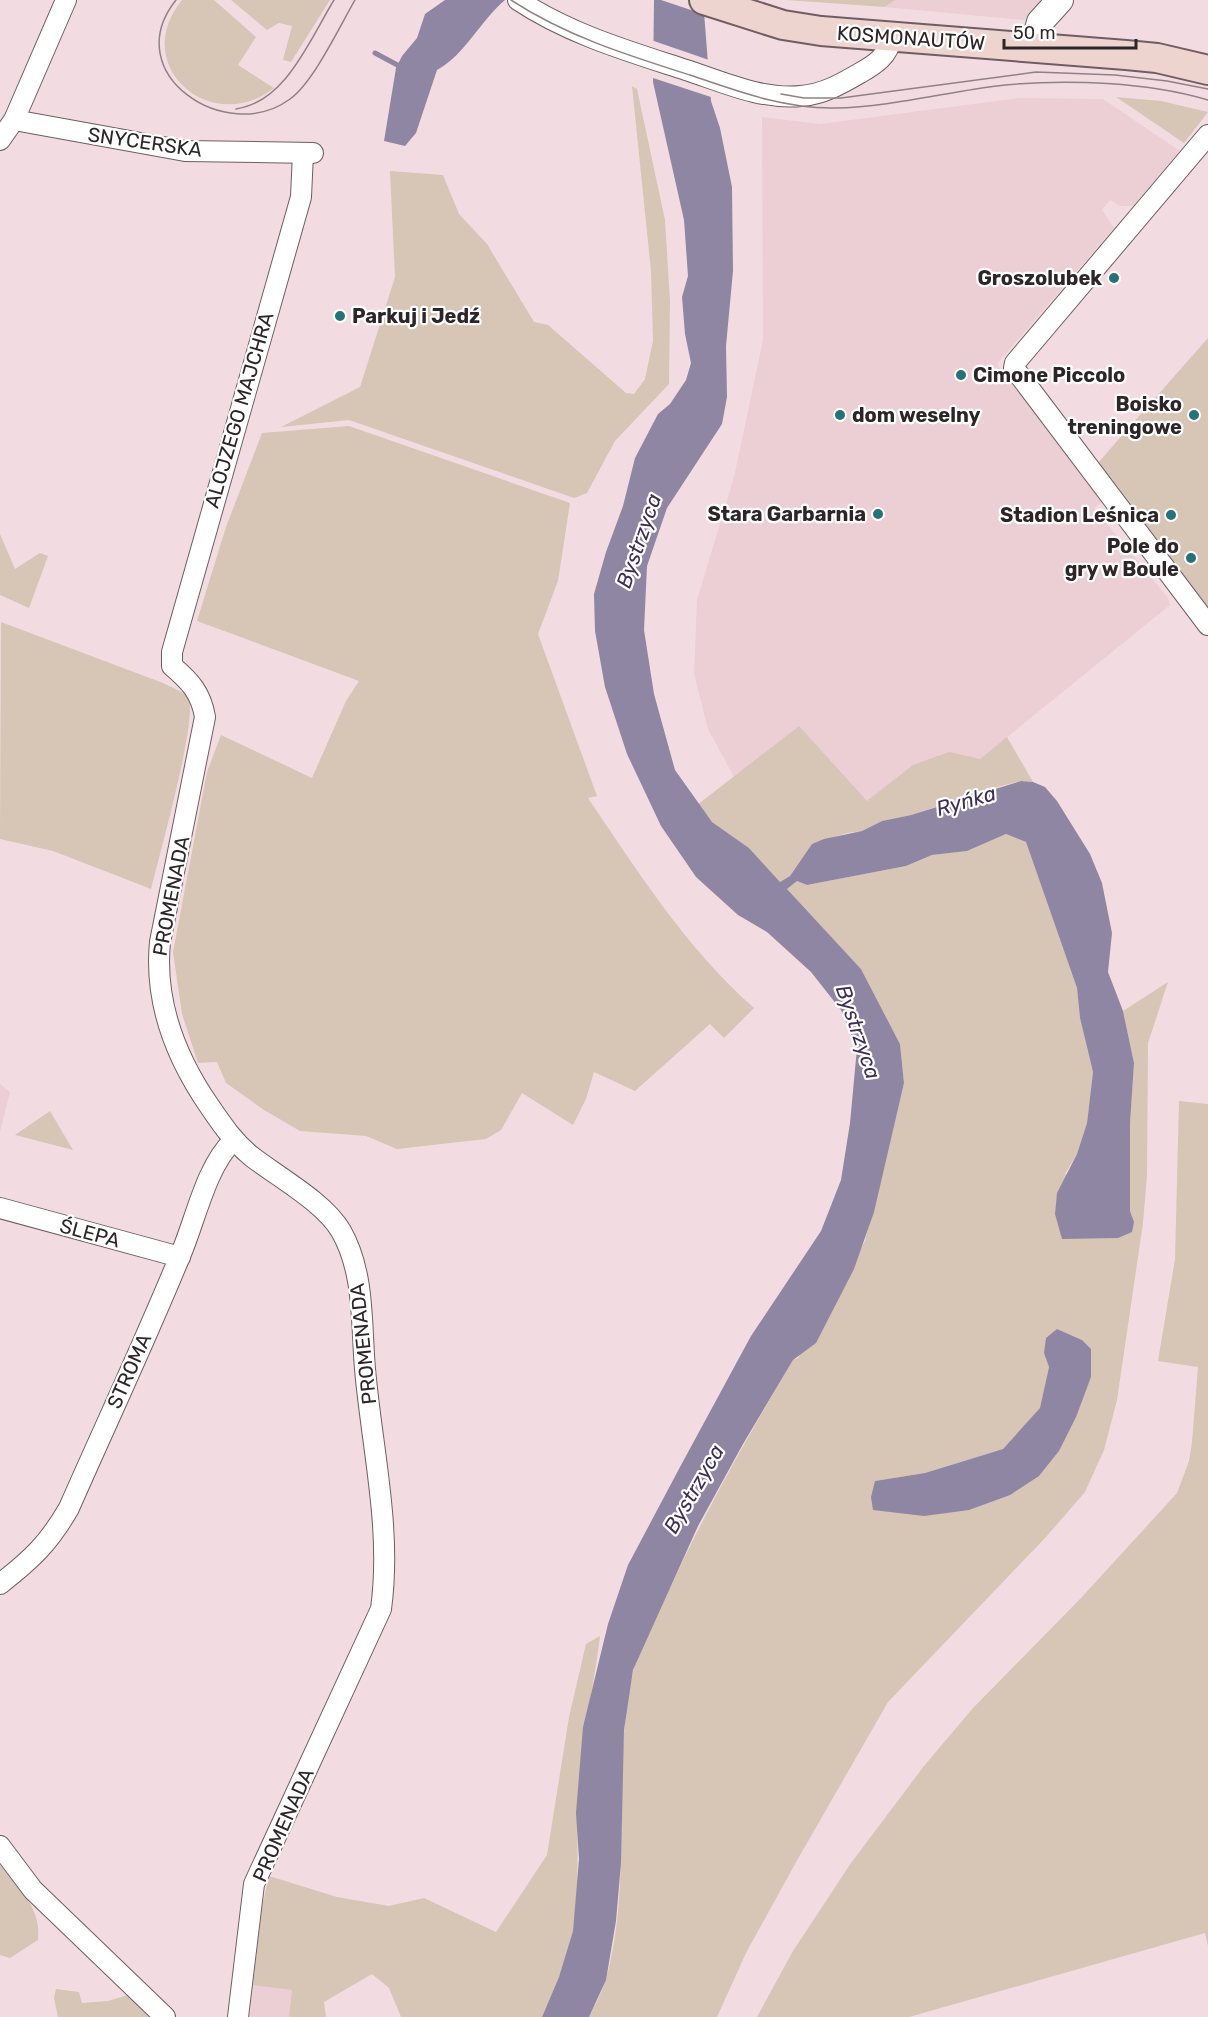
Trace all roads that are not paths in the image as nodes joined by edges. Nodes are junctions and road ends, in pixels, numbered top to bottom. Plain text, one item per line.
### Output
1 (66, 0) edge
2 (704, 0) edge
3 (1060, 0) edge
4 (524, 4) edge
5 (892, 37) junction
6 (1033, 48) junction
7 (1208, 70) edge
8 (14, 120) junction
9 (1208, 135) edge
10 (0, 140) edge
11 (308, 153) joint
12 (1208, 625) edge
13 (172, 666) joint
14 (233, 1141) junction
15 (0, 1208) edge
16 (180, 1257) junction
17 (0, 1584) edge
18 (0, 1846) edge
19 (233, 2015) edge
20 (165, 2017) edge

1 - 8 street
2 - 5 main road, KOSMONAUTÓW
3 - 6 street
4 - 5 street
5 - 6 main road, KOSMONAUTÓW
6 - 7 main road, KOSMONAUTÓW
8 - 10 street
8 - 11 street, SNYCERSKA
9 - 12 street
11 - 13 street, ALOJZEGO MAJCHRA
13 - 14 street, PROMENADA
14 - 16 street, STROMA
14 - 19 street, PROMENADA
15 - 16 street, ŚLEPA
16 - 17 street, STROMA
18 - 20 street

